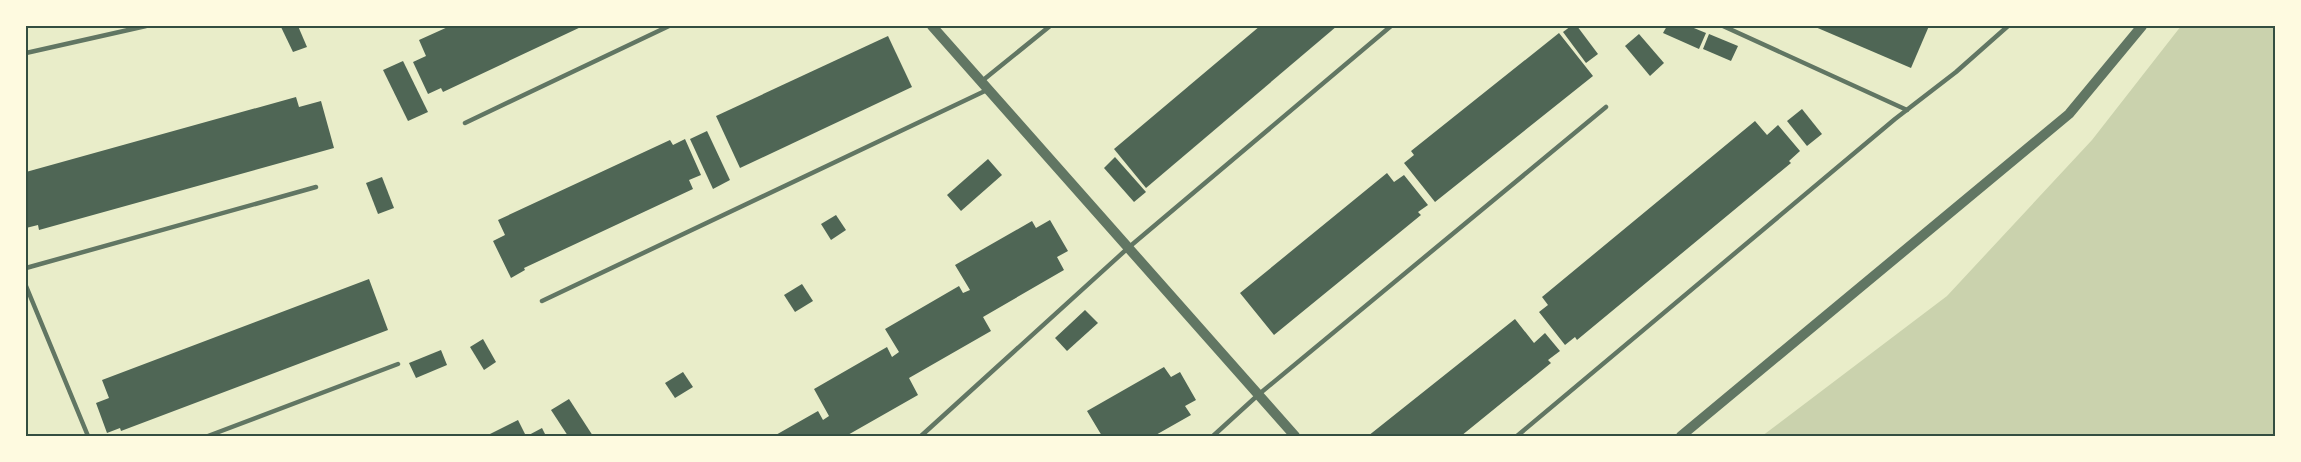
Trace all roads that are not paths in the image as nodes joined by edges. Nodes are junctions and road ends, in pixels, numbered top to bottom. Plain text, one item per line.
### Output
1 (146, 26) edge
2 (669, 26) edge
3 (932, 26) edge
4 (1050, 26) edge
5 (1391, 26) edge
6 (1723, 26) edge
7 (2008, 26) edge
8 (2142, 26) edge
9 (26, 53) edge
10 (985, 85) junction
11 (1606, 107) dead end
12 (1907, 110) junction
13 (465, 123) dead end
14 (316, 186) dead end
15 (1128, 248) junction
16 (26, 268) edge
17 (26, 286) edge
18 (542, 301) dead end
19 (398, 364) dead end
20 (1258, 395) junction
21 (88, 436) edge
22 (208, 436) edge
23 (921, 436) edge
24 (1213, 436) edge
25 (1295, 436) edge
26 (1517, 436) edge
27 (1681, 436) edge

1 - 9 lane
2 - 13 lane
3 - 10 street
4 - 10 lane
5 - 15 lane
6 - 12 lane
7 - 12 lane
8 - 27 street
10 - 15 street
10 - 18 lane
11 - 20 lane
12 - 26 lane
14 - 16 lane
15 - 20 street
15 - 23 lane
17 - 21 lane
19 - 22 lane
20 - 24 lane
20 - 25 street

